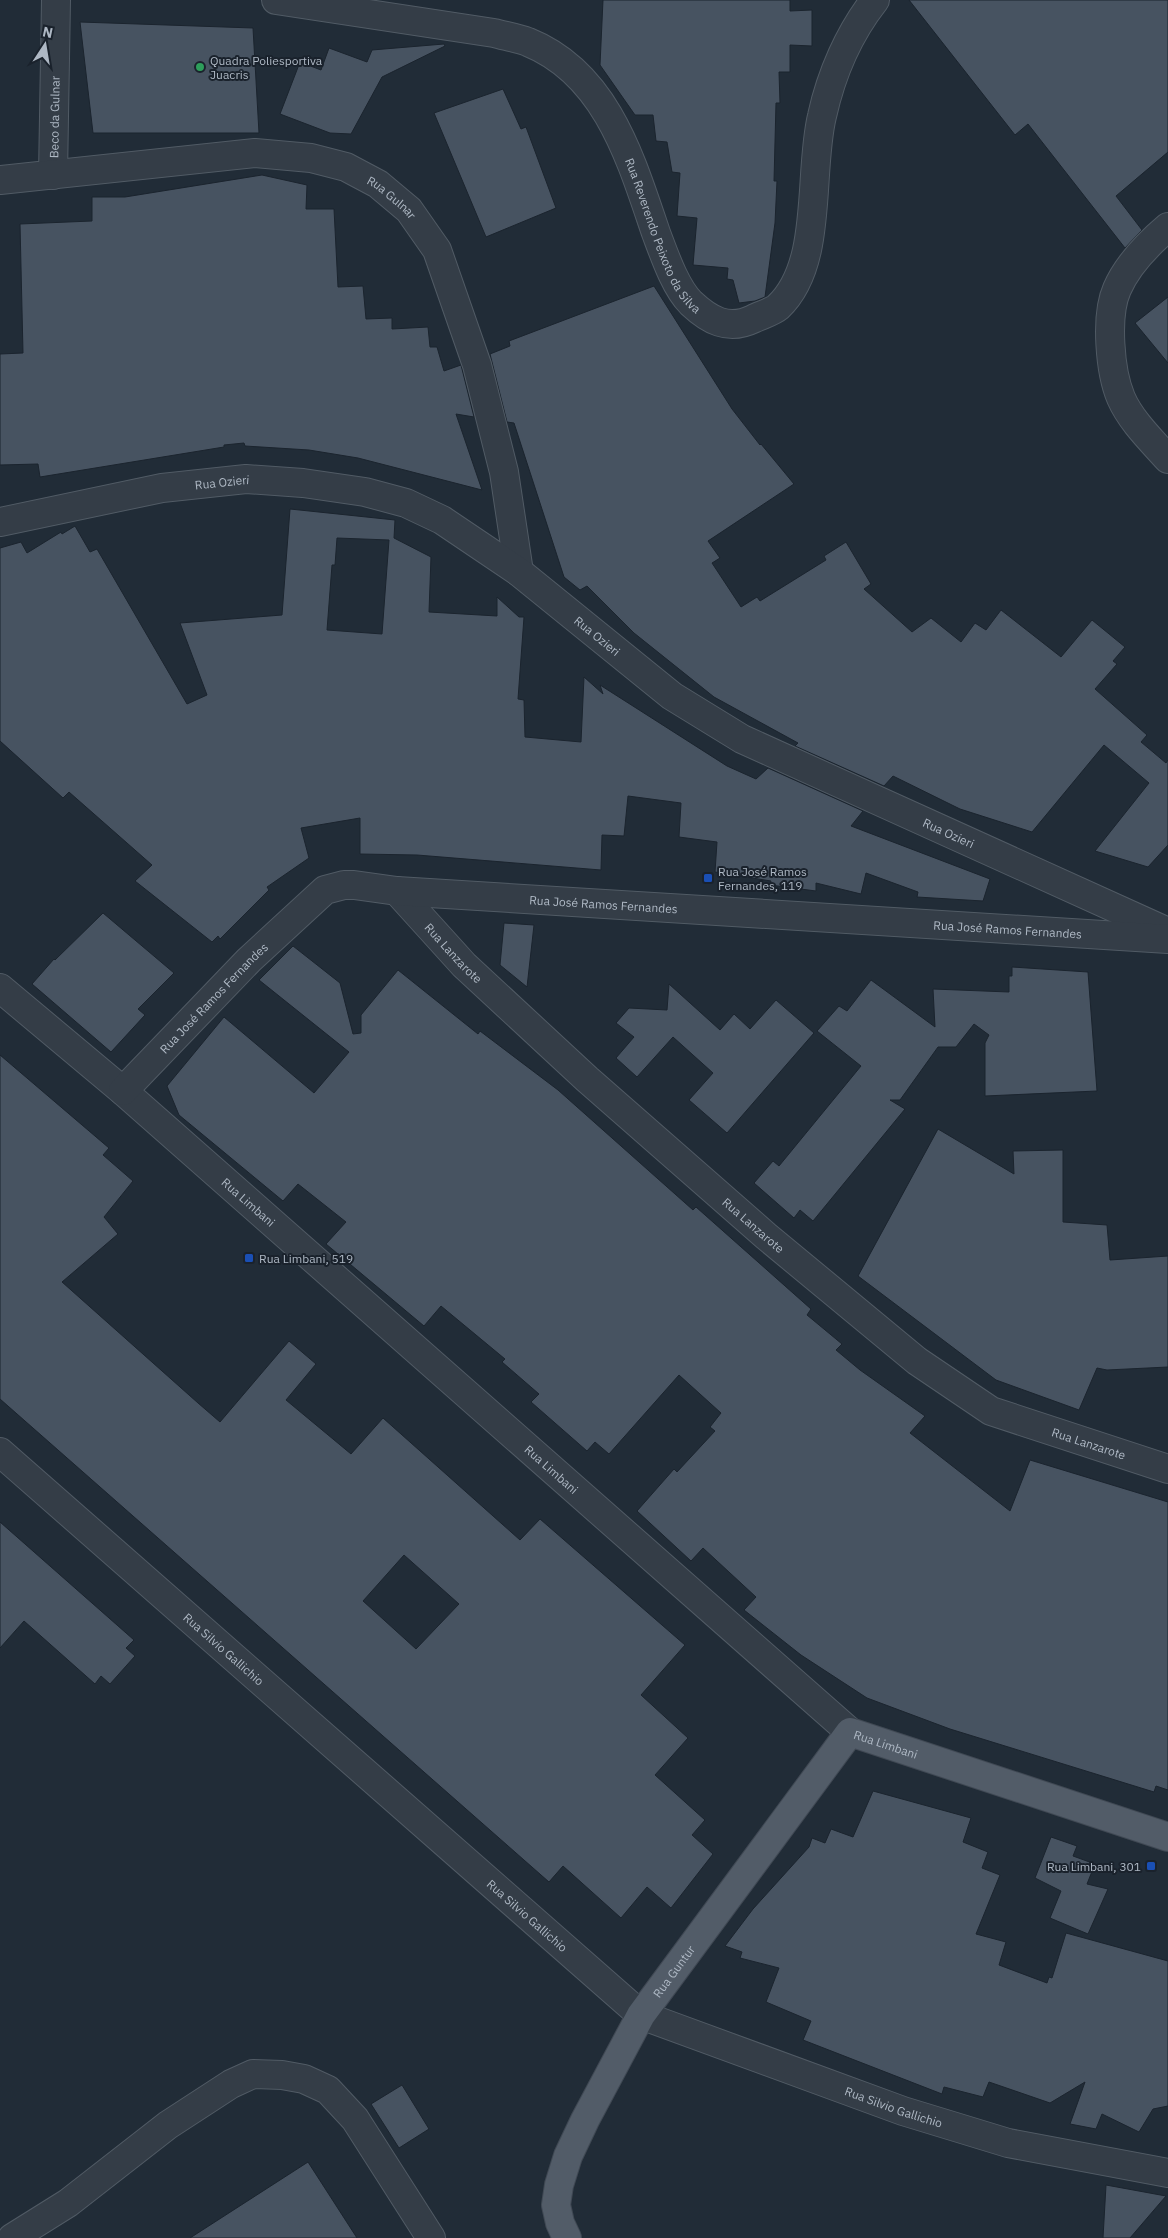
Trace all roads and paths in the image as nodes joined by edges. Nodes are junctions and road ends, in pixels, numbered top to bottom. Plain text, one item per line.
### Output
1 (56, 0) edge
2 (276, 0) edge
3 (875, 0) edge
4 (53, 175) junction
5 (0, 180) edge
6 (1168, 227) edge
7 (1168, 459) edge
8 (0, 522) edge
9 (519, 572) junction
10 (397, 891) junction
11 (1168, 932) edge
12 (1168, 939) edge
13 (0, 988) edge
14 (123, 1091) junction
15 (0, 1452) edge
16 (1168, 1469) edge
17 (850, 1732) junction
18 (1168, 1836) edge
19 (641, 2015) junction
20 (1168, 2173) edge
21 (12, 2238) edge
22 (431, 2238) edge
23 (567, 2238) edge

1 - 4 street, Beco da Gulnar
2 - 3 street, Rua Reverendo Peixoto da Silva
4 - 5 street, Rua Gulnar
4 - 9 street, Rua Gulnar
6 - 7 street
8 - 9 street, Rua Ozieri
9 - 11 street, Rua Ozieri
10 - 12 street, Rua José Ramos Fernandes
10 - 14 street, Rua José Ramos Fernandes
10 - 16 street, Rua Lanzarote
13 - 14 street, Rua Limbani
14 - 17 street, Rua Limbani
15 - 19 street, Rua Silvio Gallichio
17 - 18 main road, Rua Limbani
17 - 19 main road, Rua Guntur
19 - 20 street, Rua Silvio Gallichio
19 - 23 main road, Rua Guntur
21 - 22 street

